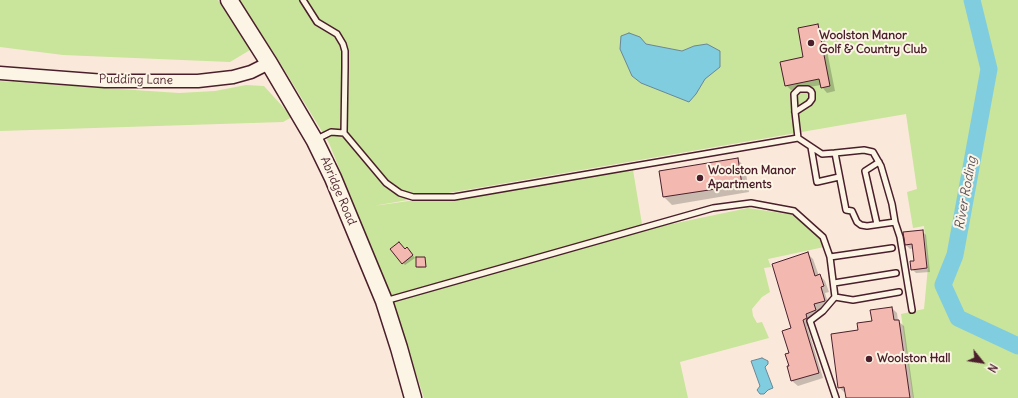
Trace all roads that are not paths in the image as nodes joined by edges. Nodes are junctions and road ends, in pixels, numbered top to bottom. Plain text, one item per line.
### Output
1 (229, 0) edge
2 (303, 0) edge
3 (269, 63) junction
4 (0, 73) edge
5 (795, 112) junction
6 (344, 133) junction
7 (798, 138) junction
8 (315, 140) junction
9 (811, 147) junction
10 (835, 153) junction
11 (879, 162) junction
12 (839, 178) junction
13 (895, 222) junction
14 (877, 224) junction
15 (892, 248) dead end
16 (830, 257) junction
17 (896, 273) dead end
18 (834, 283) junction
19 (899, 292) dead end
20 (836, 297) junction
21 (384, 301) junction
22 (912, 310) dead end
23 (413, 398) edge
24 (836, 398) edge

1 - 3 main road, Abridge Road
2 - 6 lane
3 - 4 street, Pudding Lane
3 - 8 main road, Abridge Road
5 - 5 lane
5 - 7 lane
6 - 7 lane
6 - 8 lane
7 - 9 lane
8 - 21 main road, Abridge Road
9 - 10 lane
9 - 12 lane
10 - 11 lane
10 - 12 lane
11 - 13 lane
11 - 14 lane
12 - 14 lane
13 - 14 lane
13 - 22 lane
15 - 16 lane
16 - 18 lane
16 - 21 lane
17 - 18 lane
18 - 20 lane
19 - 20 lane
20 - 24 lane
21 - 23 main road, Abridge Road

